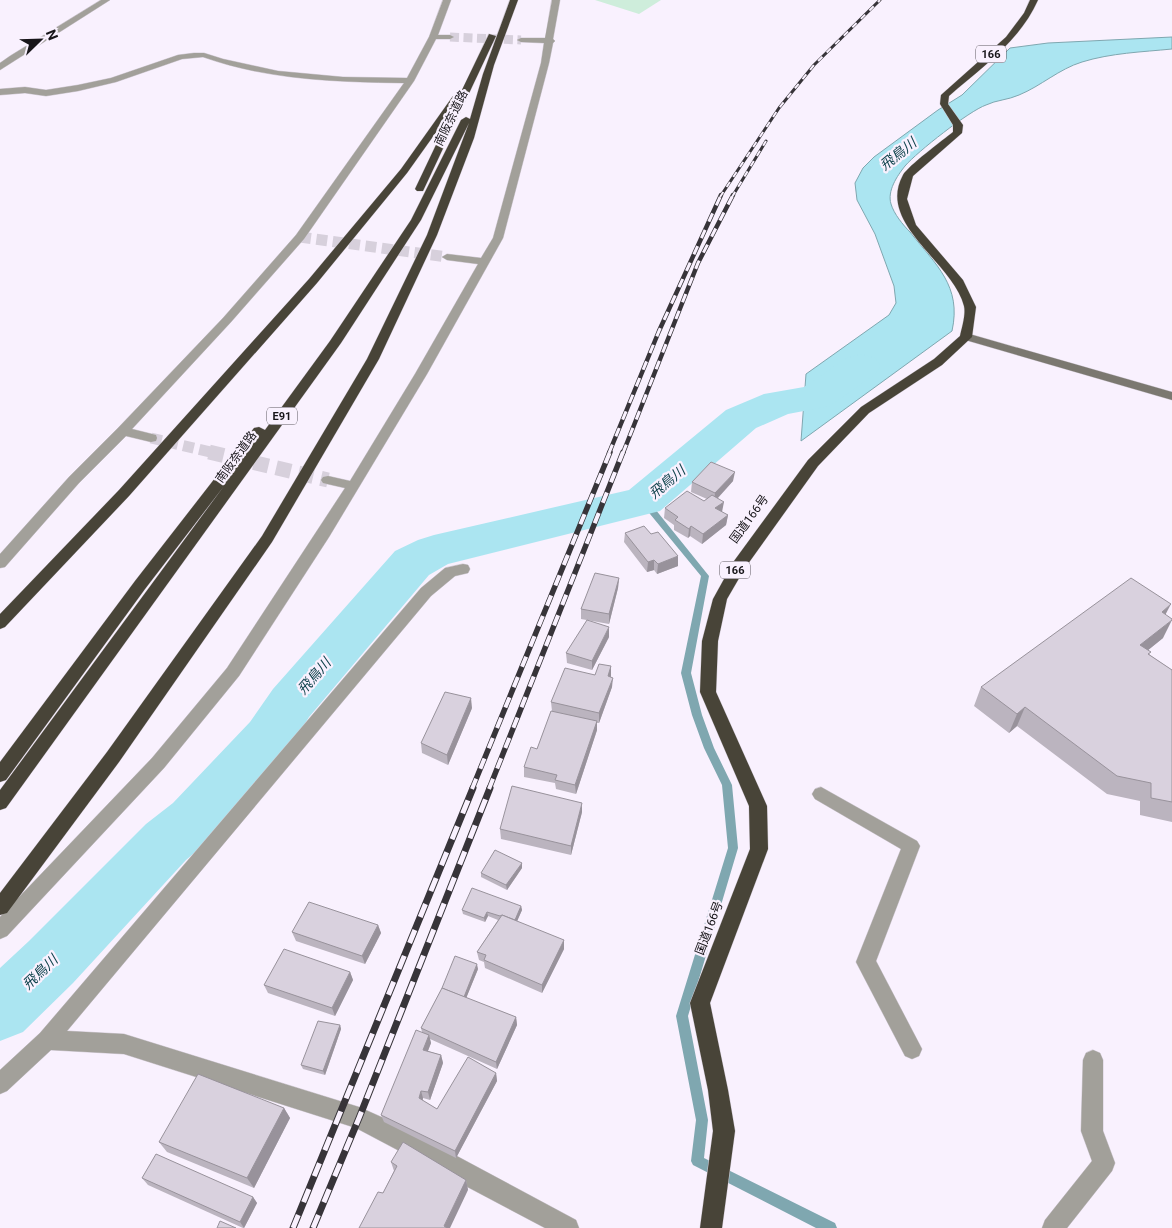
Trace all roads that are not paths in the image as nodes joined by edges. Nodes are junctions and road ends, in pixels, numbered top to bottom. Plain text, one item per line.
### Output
1 (106, 0) edge
2 (447, 0) edge
3 (506, 0) edge
4 (514, 0) edge
5 (556, 0) edge
6 (1034, 0) edge
7 (433, 37) junction
8 (450, 37) tunnel mouth
9 (520, 40) tunnel mouth
10 (551, 40) junction
11 (485, 65) junction
12 (0, 67) edge
13 (410, 81) junction
14 (0, 92) edge
15 (447, 257) tunnel mouth
16 (483, 262) junction
17 (966, 336) junction
18 (1172, 396) edge
19 (123, 431) junction
20 (151, 438) tunnel mouth
21 (328, 480) tunnel mouth
22 (354, 486) junction
23 (0, 563) edge
24 (463, 569) dead end
25 (0, 623) edge
26 (0, 775) edge
27 (821, 794) dead end
28 (0, 803) edge
29 (0, 907) edge
30 (0, 930) edge
31 (47, 1040) junction
32 (912, 1049) dead end
33 (1093, 1060) dead end
34 (0, 1084) edge
35 (568, 1228) edge
36 (711, 1228) edge
37 (1052, 1228) edge

1 - 12 street
2 - 7 street
3 - 11 highway, 南阪奈道路 / E91
4 - 11 highway, 南阪奈道路 / E91
5 - 10 street
6 - 17 highway, 166
7 - 8 street
7 - 13 street
9 - 10 street
10 - 16 street
11 - 25 highway
11 - 26 highway, 南阪奈道路 / E91
11 - 28 highway, 南阪奈道路 / E91
11 - 29 highway
13 - 14 street
13 - 19 street
15 - 16 street
16 - 22 street
17 - 18 street
17 - 36 highway, 国道166号 / 166
19 - 20 street
19 - 23 street
21 - 22 street
22 - 30 street
24 - 31 street
27 - 32 street
31 - 34 street
31 - 35 street
33 - 37 street

